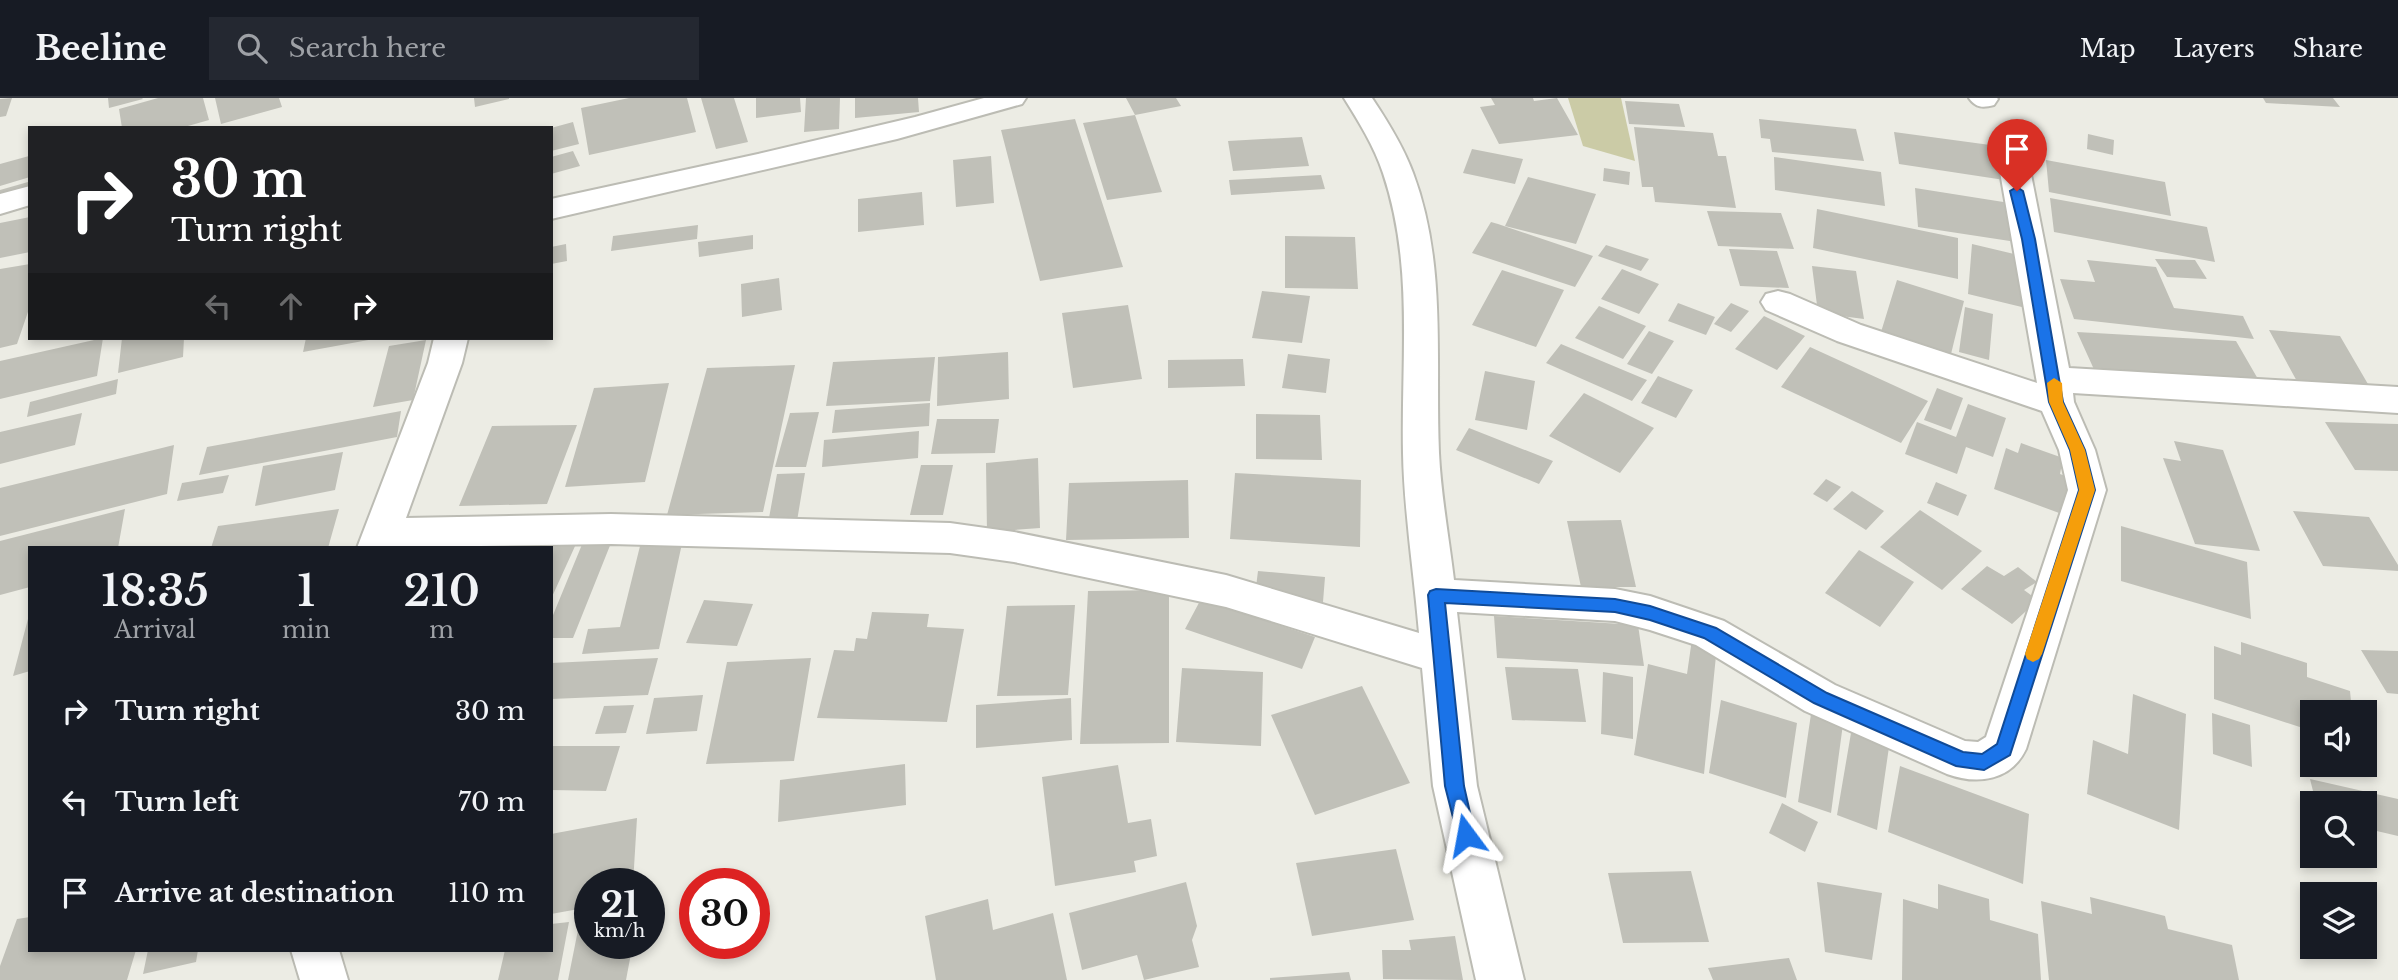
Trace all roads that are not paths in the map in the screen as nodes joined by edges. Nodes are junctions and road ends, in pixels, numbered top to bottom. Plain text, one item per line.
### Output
1 (1012, 98) edge
2 (1358, 98) edge
3 (982, 103) edge
4 (2011, 149) dead end
5 (28, 196) edge
6 (0, 204) edge
7 (553, 209) edge
8 (1778, 302) dead end
9 (451, 340) edge
10 (2055, 390) junction
11 (2398, 400) edge
12 (379, 540) edge
13 (1436, 595) junction
14 (1442, 657) junction
15 (316, 952) edge
16 (324, 980) edge
17 (1500, 980) edge

1 - 3 street
2 - 13 street
3 - 7 street
4 - 10 street
5 - 6 street
8 - 10 street
9 - 12 street
10 - 11 street
10 - 13 street
12 - 14 street
13 - 14 street
14 - 17 street
15 - 16 street

